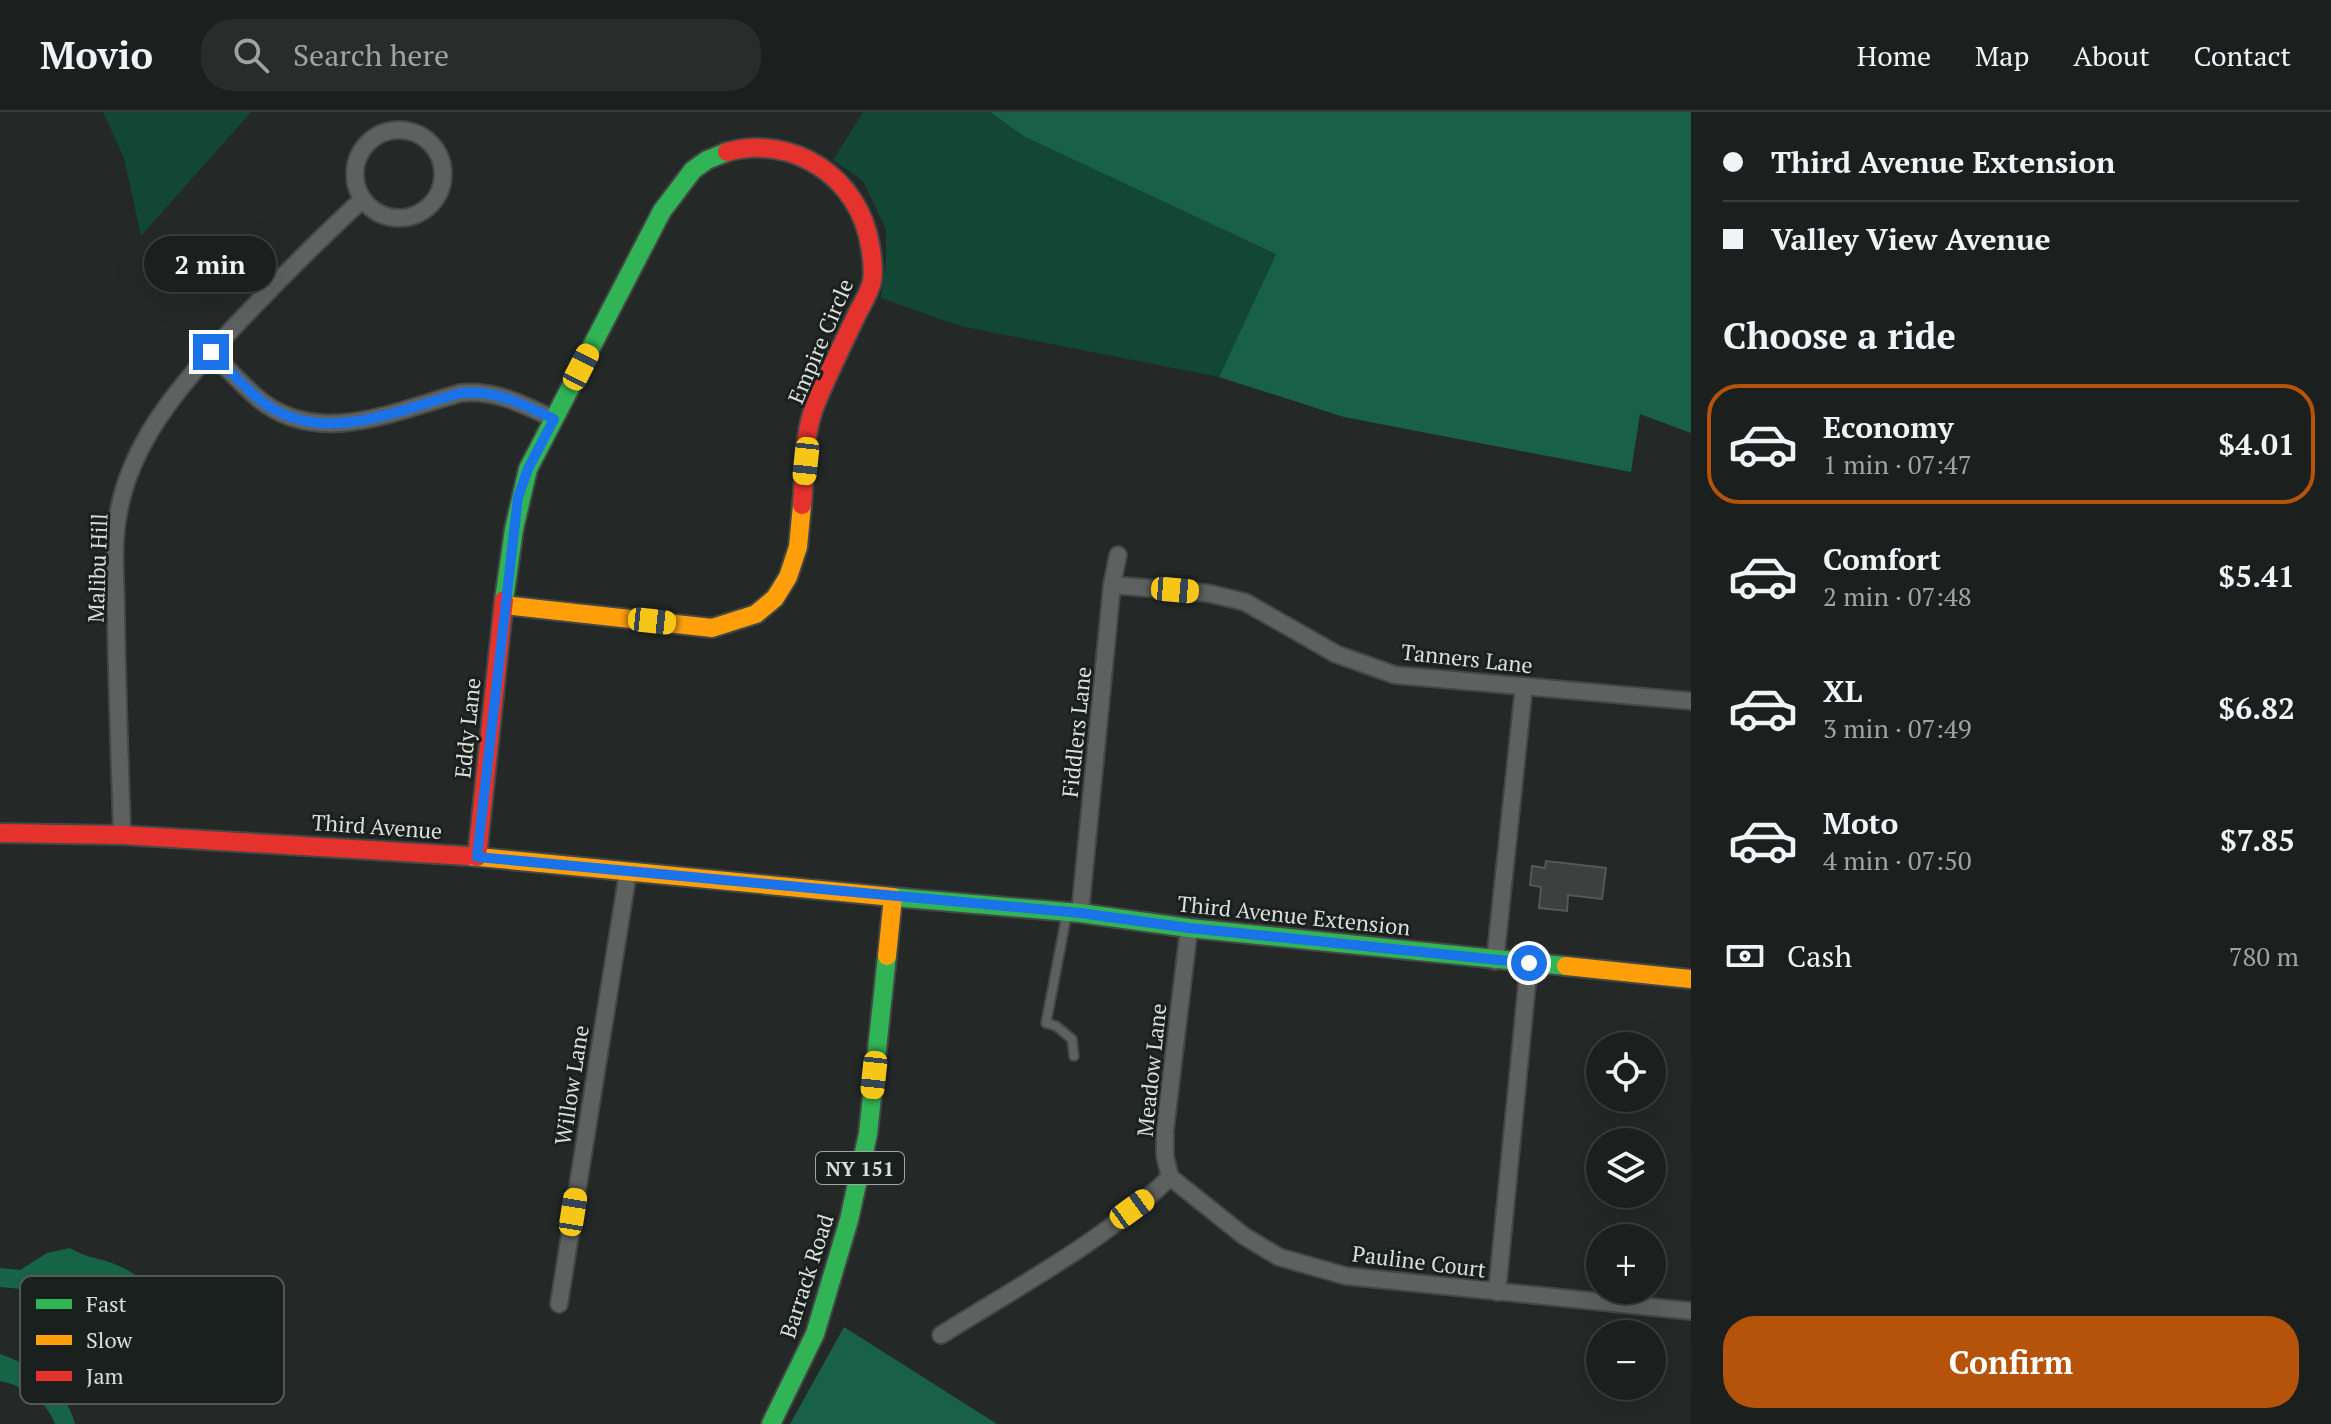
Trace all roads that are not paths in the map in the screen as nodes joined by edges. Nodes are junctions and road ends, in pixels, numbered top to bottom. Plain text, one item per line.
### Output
1 (363, 199) junction
2 (211, 352) junction
3 (554, 419) junction
4 (1118, 555) dead end
5 (1112, 585) junction
6 (504, 605) junction
7 (1524, 686) junction
8 (1691, 701) edge
9 (0, 833) edge
10 (122, 835) junction
11 (477, 857) junction
12 (628, 872) junction
13 (893, 897) junction
14 (1074, 913) junction
15 (1189, 928) junction
16 (1495, 961) junction
17 (1529, 963) junction
18 (1691, 979) edge
19 (1074, 1056) dead end
20 (1170, 1177) junction
21 (1497, 1292) junction
22 (559, 1304) dead end
23 (1691, 1311) edge
24 (941, 1335) dead end
25 (771, 1424) edge

1 - 1 street
1 - 2 street, Malibu Hill
2 - 3 street
2 - 10 street, Malibu Hill
3 - 6 street, Empire Circle
3 - 6 street, Empire Circle
4 - 5 street, Fiddlers Lane
5 - 7 street, Tanners Lane
5 - 14 street, Fiddlers Lane
6 - 11 street, Eddy Lane
7 - 8 street, Tanners Lane
7 - 16 street
9 - 10 street, Third Avenue
10 - 11 street, Third Avenue
11 - 12 street, Third Avenue
12 - 13 street, Third Avenue
12 - 22 street, Willow Lane
13 - 14 street, Third Avenue Extension
13 - 25 street, Barrack Road / NY 151
14 - 15 street, Third Avenue Extension
14 - 19 lane
15 - 16 street, Third Avenue Extension
15 - 20 street, Meadow Lane
16 - 17 street, Third Avenue Extension
17 - 18 street, Third Avenue Extension
17 - 21 street
20 - 21 street, Pauline Court
20 - 24 street
21 - 23 street, Pauline Court

